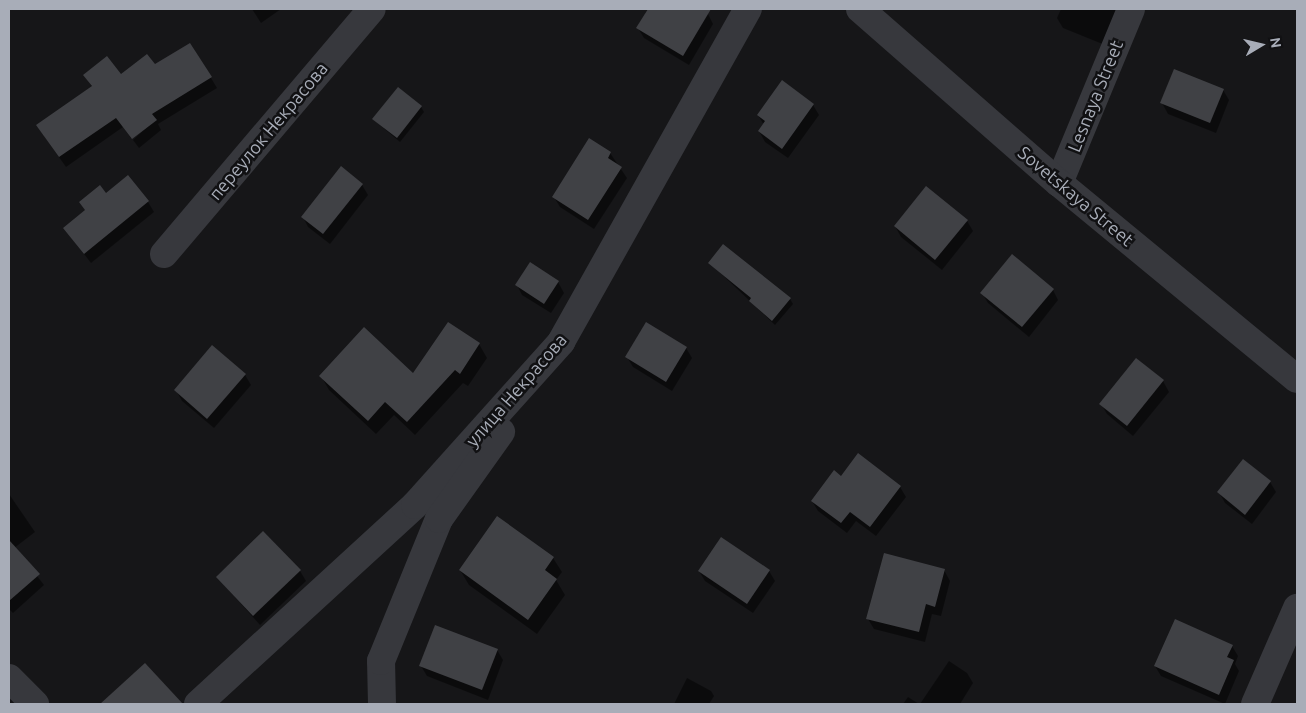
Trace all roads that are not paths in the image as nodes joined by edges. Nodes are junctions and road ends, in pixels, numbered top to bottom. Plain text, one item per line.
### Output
1 (372, 9) edge
2 (748, 9) edge
3 (860, 9) edge
4 (1131, 9) edge
5 (1059, 183) junction
6 (164, 254) dead end
7 (562, 342) junction
8 (1297, 379) edge
9 (1297, 608) edge
10 (9, 678) edge
11 (35, 704) edge
12 (198, 704) edge
13 (382, 704) edge
14 (1254, 704) edge

1 - 6 street, переулок Некрасова
2 - 7 street, улица Некрасова
3 - 5 street, Sovetskaya Street
4 - 5 street, Lesnaya Street
5 - 8 street, Sovetskaya Street
7 - 12 street, улица Некрасова
7 - 13 street
9 - 14 street
10 - 11 street

